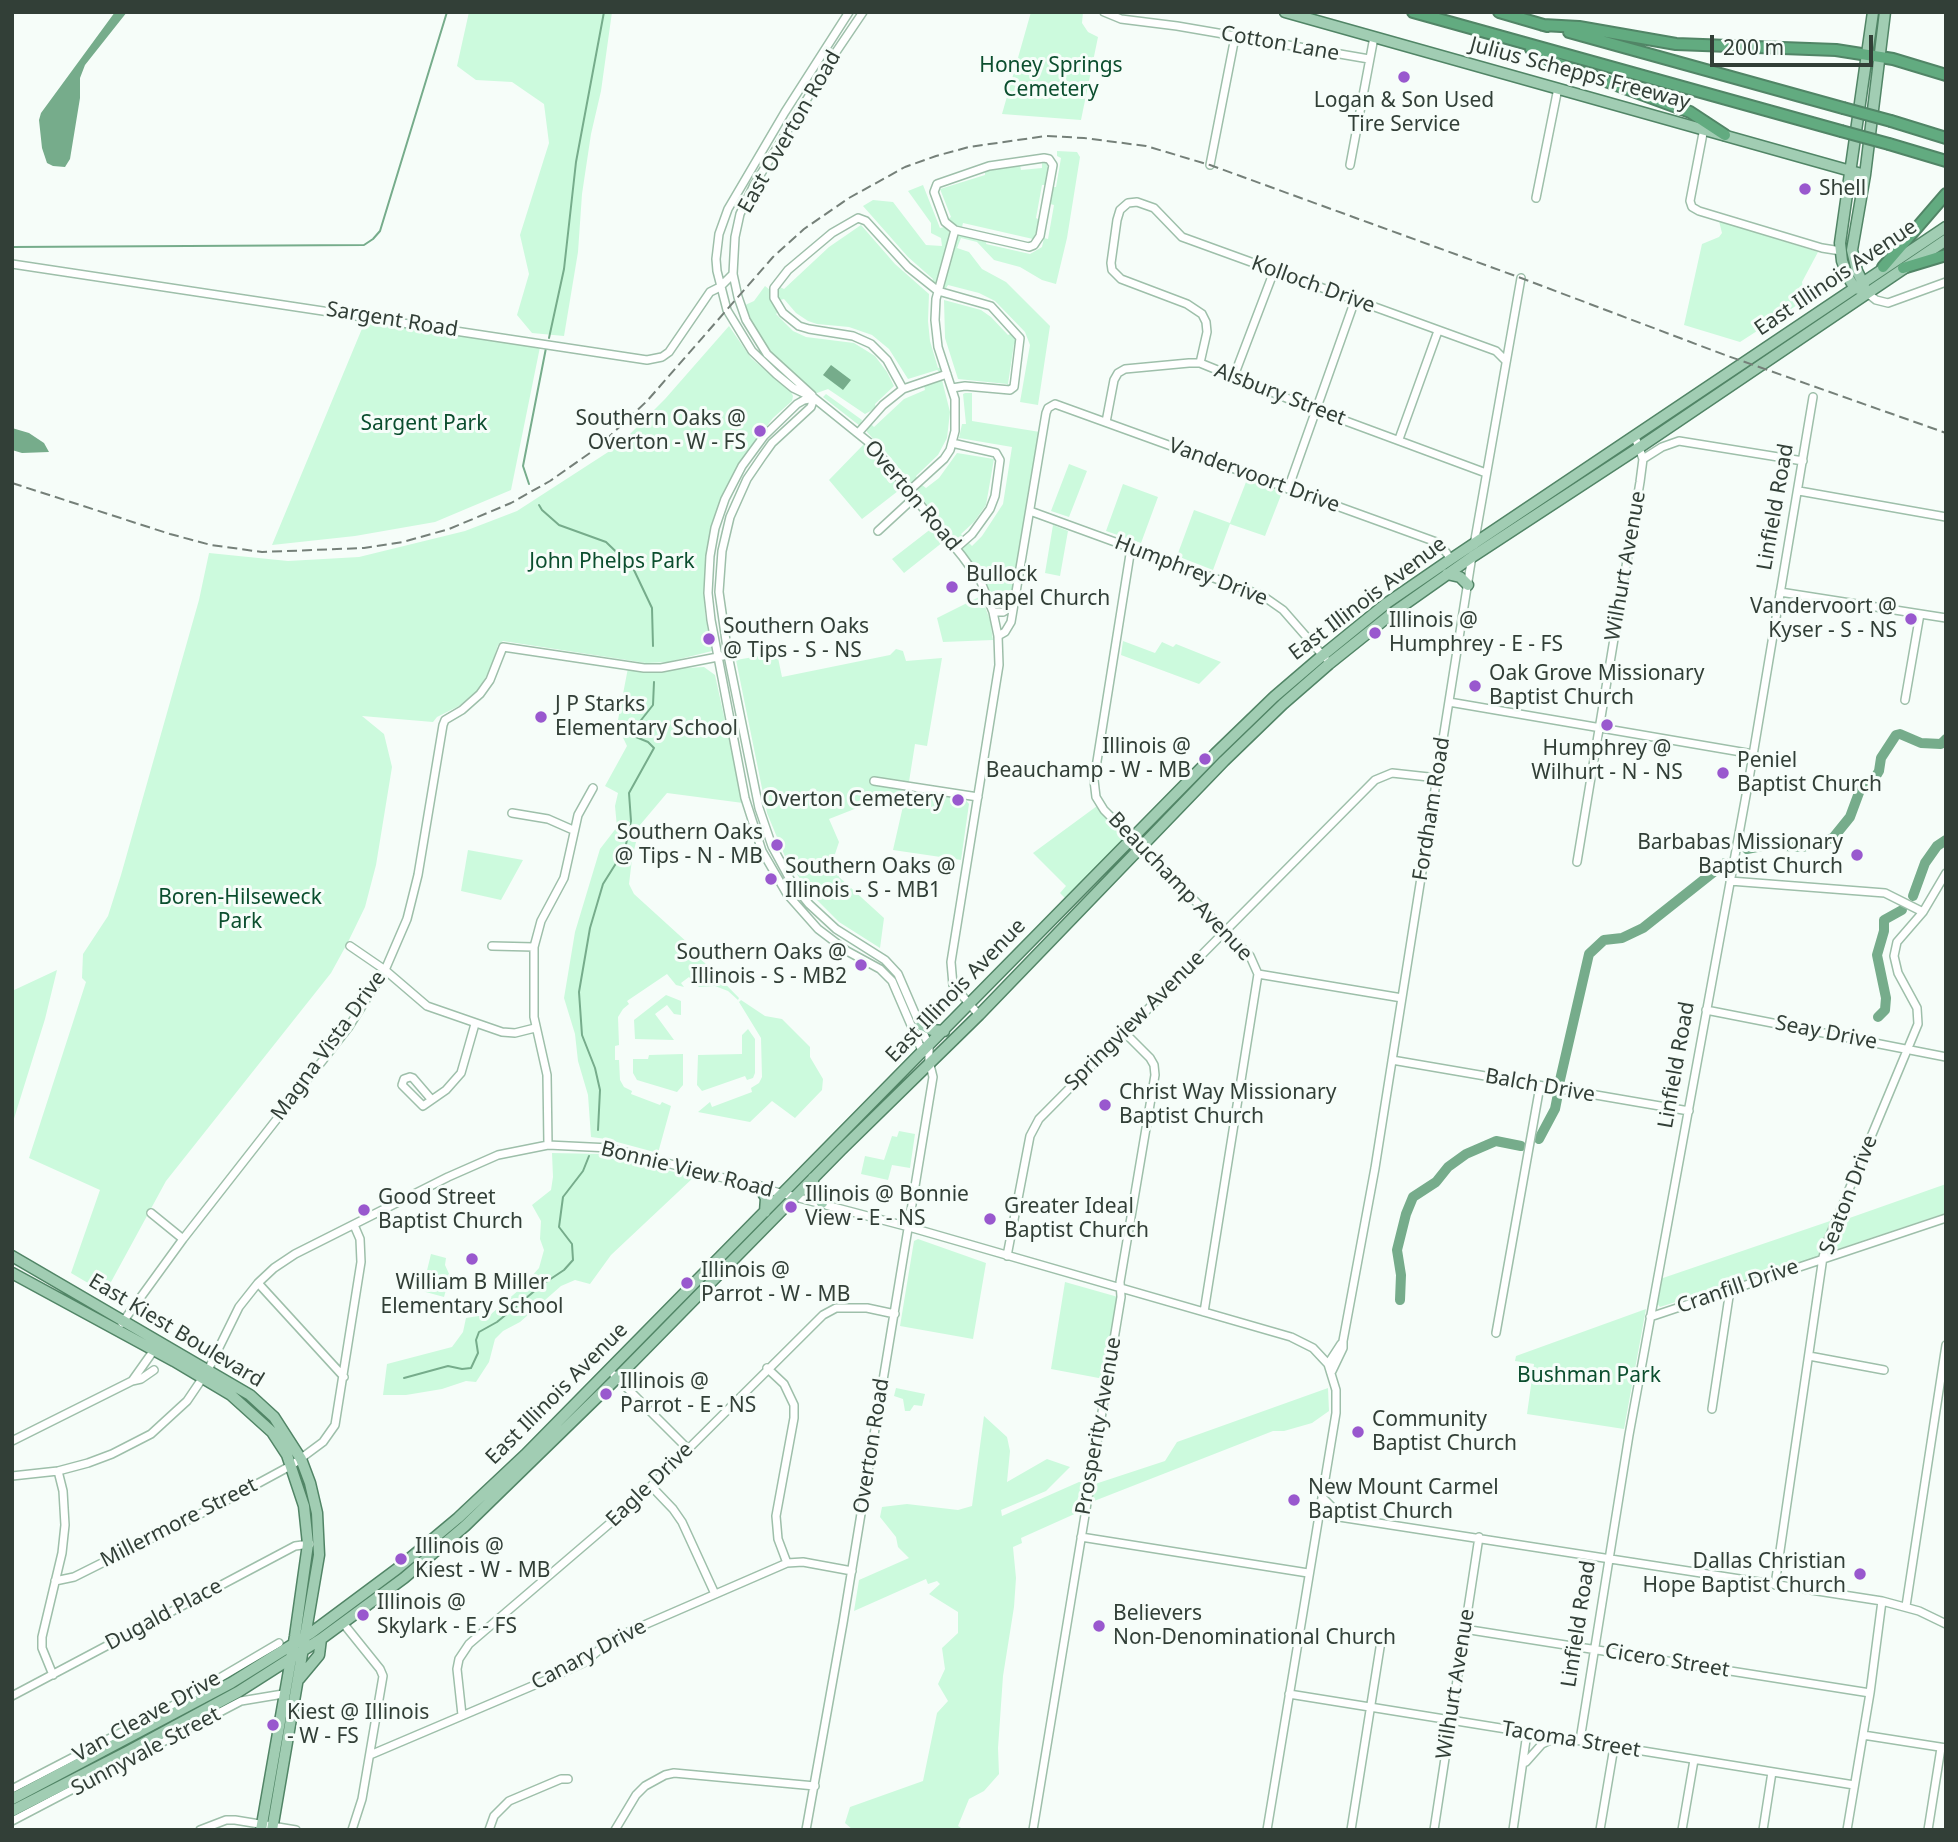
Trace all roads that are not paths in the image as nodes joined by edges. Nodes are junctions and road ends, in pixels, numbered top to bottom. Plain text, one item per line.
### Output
1 (863, 12) edge
2 (1285, 12) edge
3 (1413, 12) edge
4 (1499, 12) edge
5 (1873, 12) edge
6 (1885, 12) edge
7 (1107, 14) edge
8 (847, 15) edge
9 (1543, 24) junction
10 (855, 25) junction
11 (1236, 37) junction
12 (1374, 37) junction
13 (1516, 41) junction
14 (1872, 55) junction
15 (1369, 59) junction
16 (1946, 75) edge
17 (1558, 88) junction
18 (1704, 128) junction
19 (1725, 135) junction
20 (1946, 138) edge
21 (1945, 161) edge
22 (1210, 165) dead end
23 (1350, 165) dead end
24 (1852, 173) junction
25 (1865, 175) junction
26 (744, 179) junction
27 (754, 185) junction
28 (1946, 194) edge
29 (1536, 198) dead end
30 (1846, 206) junction
31 (1858, 208) junction
32 (1946, 227) edge
33 (955, 230) junction
34 (1946, 240) edge
35 (1841, 251) junction
36 (1946, 255) edge
37 (716, 260) junction
38 (12, 264) edge
39 (1884, 268) junction
40 (1903, 268) junction
41 (1274, 271) junction
42 (733, 274) junction
43 (1521, 278) dead end
44 (1946, 282) edge
45 (1859, 284) junction
46 (720, 287) junction
47 (938, 291) junction
48 (710, 292) junction
49 (1866, 292) junction
50 (1355, 300) junction
51 (1438, 331) junction
52 (1506, 361) junction
53 (1200, 363) junction
54 (947, 374) junction
55 (1234, 376) junction
56 (793, 388) junction
57 (903, 388) junction
58 (952, 388) junction
59 (1813, 397) dead end
60 (814, 398) junction
61 (1316, 410) junction
62 (787, 413) junction
63 (1106, 422) junction
64 (859, 432) junction
65 (764, 436) junction
66 (1399, 439) junction
67 (1637, 442) junction
68 (772, 443) junction
69 (952, 443) junction
70 (1643, 459) junction
71 (1803, 461) junction
72 (1486, 473) junction
73 (1288, 489) junction
74 (1799, 491) junction
75 (913, 493) junction
76 (1030, 511) junction
77 (1946, 517) edge
78 (717, 521) junction
79 (728, 524) junction
80 (878, 531) dead end
81 (1474, 544) junction
82 (956, 548) junction
83 (1131, 548) junction
84 (1472, 556) junction
85 (1451, 559) junction
86 (1447, 574) junction
87 (1468, 585) junction
88 (1780, 592) junction
89 (1014, 605) junction
90 (1390, 607) junction
91 (993, 612) junction
92 (1920, 614) junction
93 (1946, 618) edge
94 (998, 636) junction
95 (728, 655) junction
96 (718, 657) junction
97 (1326, 659) junction
98 (1905, 700) dead end
99 (1450, 702) junction
100 (1598, 728) junction
101 (1753, 754) junction
102 (1438, 778) junction
103 (874, 781) dead end
104 (593, 788) dead end
105 (978, 797) junction
106 (512, 813) dead end
107 (573, 830) junction
108 (1132, 838) junction
109 (1141, 847) junction
110 (1577, 862) dead end
111 (783, 869) junction
112 (1946, 873) edge
113 (774, 874) junction
114 (1730, 881) junction
115 (1923, 912) junction
116 (1225, 930) junction
117 (350, 946) dead end
118 (492, 946) dead end
119 (534, 947) junction
120 (890, 965) junction
121 (385, 970) junction
122 (884, 972) junction
123 (1258, 974) junction
124 (1402, 998) junction
125 (970, 1005) junction
126 (1706, 1010) junction
127 (979, 1015) junction
128 (475, 1024) junction
129 (921, 1025) junction
130 (535, 1028) junction
131 (944, 1031) junction
132 (1125, 1033) junction
133 (1907, 1049) junction
134 (927, 1053) junction
135 (1946, 1057) edge
136 (1392, 1060) junction
137 (1540, 1086) junction
138 (431, 1099) dead end
139 (1689, 1111) junction
140 (865, 1117) junction
141 (548, 1145) junction
142 (813, 1178) junction
143 (759, 1187) junction
144 (783, 1193) junction
145 (796, 1196) junction
146 (822, 1203) junction
147 (765, 1212) junction
148 (151, 1213) dead end
149 (1946, 1218) edge
150 (354, 1225) junction
151 (909, 1227) junction
152 (183, 1239) junction
153 (12, 1256) edge
154 (1007, 1256) junction
155 (1824, 1257) junction
156 (715, 1270) junction
157 (12, 1273) edge
158 (258, 1283) junction
159 (1120, 1289) junction
160 (1730, 1290) junction
161 (1204, 1312) junction
162 (895, 1314) junction
163 (1650, 1317) junction
164 (120, 1325) junction
165 (1496, 1333) dead end
166 (643, 1335) junction
167 (652, 1343) junction
168 (1946, 1345) edge
169 (154, 1350) junction
170 (1808, 1356) junction
171 (767, 1368) junction
172 (1330, 1368) junction
173 (153, 1370) dead end
174 (608, 1370) junction
175 (1884, 1370) dead end
176 (206, 1374) junction
177 (344, 1377) junction
178 (617, 1378) junction
179 (132, 1381) junction
180 (1712, 1409) dead end
181 (12, 1441) edge
182 (688, 1449) junction
183 (528, 1458) junction
184 (296, 1462) junction
185 (58, 1471) junction
186 (12, 1476) edge
187 (651, 1486) junction
188 (1323, 1498) junction
189 (1320, 1514) junction
190 (1344, 1518) junction
191 (1081, 1536) junction
192 (1479, 1537) junction
193 (308, 1544) junction
194 (319, 1544) junction
195 (1609, 1558) junction
196 (787, 1563) junction
197 (852, 1571) junction
198 (400, 1573) junction
199 (1308, 1573) junction
200 (55, 1581) junction
201 (1775, 1586) junction
202 (715, 1594) junction
203 (1882, 1601) junction
204 (1906, 1606) junction
205 (310, 1608) junction
206 (330, 1619) junction
207 (343, 1623) junction
208 (1946, 1624) edge
209 (1464, 1629) junction
210 (1382, 1635) dead end
211 (306, 1636) junction
212 (321, 1639) junction
213 (279, 1643) dead end
214 (293, 1644) junction
215 (1594, 1649) junction
216 (303, 1651) junction
217 (290, 1660) junction
218 (53, 1675) junction
219 (262, 1676) junction
220 (298, 1679) junction
221 (284, 1689) junction
222 (1870, 1693) junction
223 (1289, 1694) junction
224 (12, 1696) edge
225 (1372, 1706) junction
226 (463, 1715) junction
227 (1451, 1720) junction
228 (1527, 1733) junction
229 (1863, 1735) junction
230 (282, 1737) junction
231 (1557, 1737) junction
232 (1580, 1740) junction
233 (122, 1741) junction
234 (1614, 1747) junction
235 (1944, 1748) edge
236 (127, 1752) junction
237 (370, 1755) junction
238 (1694, 1760) junction
239 (1524, 1766) junction
240 (1772, 1772) junction
241 (568, 1779) dead end
242 (1854, 1785) junction
243 (816, 1786) junction
244 (12, 1789) edge
245 (12, 1799) edge
246 (12, 1811) edge
247 (12, 1821) edge
248 (267, 1827) edge
249 (200, 1830) edge
250 (296, 1830) edge
251 (352, 1830) edge
252 (489, 1830) edge
253 (615, 1830) edge
254 (806, 1830) edge
255 (1032, 1830) edge
256 (1267, 1830) edge
257 (1352, 1830) edge
258 (1434, 1830) edge
259 (1513, 1830) edge
260 (1600, 1830) edge
261 (1682, 1830) edge
262 (1763, 1830) edge
263 (1847, 1830) edge
264 (1928, 1830) edge

1 - 10 street, East Overton Road
2 - 12 main road, Julius Schepps Freeway
3 - 13 highway, Julius Schepps Freeway
4 - 9 highway, Julius Schepps Freeway
5 - 14 main road
6 - 14 main road
7 - 11 street, Cotton Lane
8 - 10 street
8 - 26 street, Overton Road
9 - 14 highway
9 - 20 highway, Julius Schepps Freeway, bridge
10 - 27 street, East Overton Road
11 - 15 street, Cotton Lane
11 - 22 street
12 - 15 street
12 - 17 main road, Julius Schepps Freeway
13 - 19 highway
13 - 21 highway, Julius Schepps Freeway, bridge
14 - 16 highway
14 - 24 main road
14 - 25 main road
15 - 23 street
17 - 18 main road, Julius Schepps Freeway
17 - 29 street
18 - 19 main road, Julius Schepps Freeway
18 - 35 street
19 - 24 main road, Julius Schepps Freeway
24 - 25 main road, Julius Schepps Freeway
24 - 30 main road
25 - 31 main road
26 - 27 street
26 - 37 street, Overton Road
27 - 42 street, East Overton Road
28 - 39 highway
30 - 31 street
30 - 35 main road
31 - 45 main road
32 - 39 main road, East Illinois Avenue
33 - 33 street
33 - 47 street
34 - 40 main road, East Illinois Avenue
35 - 45 main road
36 - 40 highway
37 - 46 street, Overton Road
37 - 48 street
38 - 48 street, Sargent Road
39 - 45 main road, East Illinois Avenue
40 - 49 main road, East Illinois Avenue
41 - 50 street, Kolloch Drive
41 - 53 street, Kolloch Drive
41 - 55 street
42 - 46 street
42 - 60 street, East Overton Road
43 - 52 street, Fordham Road
44 - 49 street
45 - 49 main road
45 - 67 main road, East Illinois Avenue
46 - 48 street
46 - 56 street, Overton Road
47 - 54 street
47 - 57 street
47 - 58 street
49 - 67 main road, East Illinois Avenue
50 - 51 street, Kolloch Drive
50 - 61 street
51 - 52 street, Kolloch Drive
51 - 66 street
52 - 72 street, Fordham Road
53 - 55 street, Alsbury Street
53 - 63 street, Alsbury Street
54 - 57 street
54 - 58 street
55 - 61 street, Alsbury Street
56 - 60 street, Overton Road
56 - 62 street
57 - 64 street
58 - 69 street
59 - 71 street, Linfield Road
60 - 62 street
60 - 64 street, Overton Road
60 - 68 street
61 - 66 street, Alsbury Street
61 - 73 street
62 - 65 street
63 - 73 street, Vandervoort Drive
63 - 76 street, Vandervoort Drive
64 - 75 street, Overton Road
65 - 68 street
65 - 78 street
66 - 72 street, Alsbury Street
67 - 70 street, Wilhurt Avenue
67 - 81 main road, East Illinois Avenue
67 - 84 main road, East Illinois Avenue
68 - 79 street
69 - 75 street
69 - 82 street
70 - 71 street
70 - 100 street, Wilhurt Avenue
71 - 74 street, Linfield Road
72 - 81 street, Fordham Road
73 - 85 street, Vandervoort Drive
74 - 77 street
74 - 88 street, Linfield Road
75 - 80 street
75 - 82 street, Overton Road
76 - 83 street, Humphrey Drive
76 - 89 street
78 - 79 street
78 - 96 street
79 - 95 street
81 - 84 street, Fordham Road
81 - 85 main road, East Illinois Avenue
82 - 91 street, Overton Road
83 - 97 street, Humphrey Drive
83 - 108 street, Beauchamp Avenue
84 - 86 main road, East Illinois Avenue
84 - 87 street, Fordham Road
85 - 90 main road, East Illinois Avenue
86 - 87 main road
86 - 90 main road, East Illinois Avenue
87 - 99 street, Fordham Road
88 - 92 street
88 - 101 street, Linfield Road
89 - 91 street
89 - 94 street
90 - 97 main road, East Illinois Avenue
91 - 94 street, Overton Road
92 - 93 street
92 - 98 street
94 - 105 street, Overton Road
95 - 96 street
95 - 111 street
96 - 113 street
96 - 121 street, Magna Vista Drive
97 - 108 main road, East Illinois Avenue
97 - 109 main road, East Illinois Avenue
99 - 100 street
99 - 102 street, Fordham Road
100 - 101 street
100 - 110 street, Wilhurt Avenue
101 - 114 street, Linfield Road
102 - 116 street, Springview Avenue
102 - 124 street, Fordham Road
103 - 105 street
104 - 107 street
105 - 125 street, Overton Road
106 - 107 street
107 - 119 street
108 - 109 street, Beauchamp Avenue
108 - 125 main road, East Illinois Avenue
109 - 116 street, Beauchamp Avenue
109 - 127 main road, East Illinois Avenue
111 - 113 street
111 - 120 street
112 - 115 street, Seaton Drive
113 - 122 street
114 - 115 street
114 - 126 street, Linfield Road
115 - 133 street, Seaton Drive
116 - 123 street, Beauchamp Avenue
116 - 132 street, Springview Avenue
117 - 121 street
118 - 119 street
119 - 130 street
120 - 122 street
120 - 129 street
121 - 128 street
121 - 152 street, Magna Vista Drive
122 - 134 street
123 - 124 street
123 - 161 street, Beauchamp Avenue
124 - 136 street, Fordham Road
125 - 127 street, Overton Road
125 - 131 main road, East Illinois Avenue
126 - 133 street, Seay Drive
126 - 139 street, Linfield Road
127 - 134 main road, East Illinois Avenue
128 - 130 street
128 - 138 street
129 - 131 main road
129 - 134 street
130 - 141 street
131 - 134 main road, East Illinois Avenue
132 - 154 street, Springview Avenue
132 - 159 street, Prosperity Avenue
133 - 135 street, Seay Drive
133 - 155 street, Seaton Drive
134 - 140 main road, East Illinois Avenue
134 - 151 street, Overton Road
136 - 137 street, Balch Drive
136 - 172 street, Fordham Road
137 - 139 street, Balch Drive
137 - 165 street
139 - 163 street, Linfield Road
140 - 142 main road, East Illinois Avenue
140 - 144 main road, East Illinois Avenue
141 - 143 street, Bonnie View Road
141 - 150 street, Bonnie View Road
142 - 145 main road, East Illinois Avenue
142 - 146 main road
143 - 144 street, Bonnie View Road
143 - 147 main road
144 - 145 street, Bonnie View Road
144 - 147 main road, East Illinois Avenue
145 - 146 street, Bonnie View Road
145 - 156 main road, East Illinois Avenue
146 - 151 street, Bonnie View Road
147 - 156 main road, East Illinois Avenue
148 - 152 street
149 - 155 street, Cranfill Drive
150 - 158 street, Bonnie View Road
150 - 177 street, Millermore Street
151 - 154 street, Bonnie View Road
151 - 162 street, Overton Road
152 - 164 street, Magna Vista Drive
153 - 164 main road, East Kiest Boulevard
154 - 159 street, Bonnie View Road
155 - 160 street, Cranfill Drive
155 - 170 street, Seaton Drive
156 - 166 main road, East Illinois Avenue
156 - 167 main road, East Illinois Avenue
157 - 164 main road, East Kiest Boulevard
158 - 176 street, Bonnie View Road
158 - 177 street
159 - 161 street, Bonnie View Road
159 - 191 street, Prosperity Avenue
160 - 163 street, Cranfill Drive
160 - 180 street
161 - 172 street, Bonnie View Road
162 - 171 street, Eagle Drive
162 - 197 street, Overton Road
163 - 195 street, Linfield Road
164 - 169 main road, East Kiest Boulevard
164 - 176 main road, East Kiest Boulevard
166 - 167 main road
166 - 174 main road, East Illinois Avenue
167 - 178 main road, East Illinois Avenue
168 - 204 street
169 - 176 main road, East Kiest Boulevard
169 - 179 street
170 - 175 street
170 - 201 street, Seaton Drive
171 - 182 street, Eagle Drive
171 - 196 street
172 - 188 street
173 - 179 street
174 - 178 street
174 - 183 main road, East Illinois Avenue
176 - 184 main road, East Kiest Boulevard
176 - 185 street, Bonnie View Road
177 - 184 street, Millermore Street
178 - 182 street
178 - 183 main road, East Illinois Avenue
179 - 181 street
182 - 187 street, Eagle Drive
183 - 198 main road, East Illinois Avenue
184 - 193 main road, East Kiest Boulevard
184 - 194 main road, East Kiest Boulevard
184 - 200 street, Millermore Street
185 - 186 street, Bonnie View Road
185 - 200 street
187 - 202 street
187 - 226 street, Eagle Drive
188 - 189 street
188 - 190 street
189 - 190 street
189 - 199 street
190 - 192 street
191 - 199 street
191 - 255 street, Prosperity Avenue
192 - 195 street
192 - 209 street, Wilhurt Avenue
193 - 194 street, Dugald Place
193 - 214 main road, East Kiest Boulevard
193 - 218 street, Dugald Place
194 - 205 main road, East Kiest Boulevard
195 - 201 street
195 - 215 street, Linfield Road
196 - 197 street, Canary Drive
196 - 202 street, Canary Drive
197 - 243 street, Overton Road
198 - 206 main road, East Illinois Avenue
198 - 207 main road, East Illinois Avenue
199 - 223 street
200 - 218 street
201 - 203 street
202 - 226 street, Canary Drive
203 - 204 street
203 - 222 street
204 - 208 street
205 - 206 main road
205 - 211 main road, East Kiest Boulevard
206 - 211 main road, East Illinois Avenue
207 - 212 main road, East Illinois Avenue
207 - 237 street
209 - 215 street, Cicero Street
209 - 227 street, Wilhurt Avenue
210 - 225 street
211 - 214 main road, East Illinois Avenue
211 - 216 main road, East Kiest Boulevard
212 - 216 main road, East Illinois Avenue
212 - 220 main road
213 - 244 street, Van Cleave Drive
214 - 217 main road, East Kiest Boulevard
214 - 233 main road, East Illinois Avenue
215 - 222 street, Cicero Street
215 - 232 street, Linfield Road
216 - 217 main road, East Illinois Avenue
216 - 220 main road, East Kiest Boulevard
217 - 219 main road, East Illinois Avenue
217 - 221 main road, East Kiest Boulevard
218 - 224 street, Dugald Place
219 - 221 main road
219 - 236 main road, East Illinois Avenue
220 - 230 main road, East Kiest Boulevard
221 - 230 main road, East Kiest Boulevard
221 - 247 street, Sunnyvale Street
222 - 229 street
223 - 225 street, Tacoma Street
223 - 256 street
225 - 227 street, Tacoma Street
225 - 257 street
226 - 237 street, Canary Drive
227 - 228 street, Tacoma Street
227 - 258 street, Wilhurt Avenue
228 - 231 street, Tacoma Street
228 - 239 street
229 - 235 street
229 - 242 street
230 - 248 main road, East Kiest Boulevard
231 - 232 street, Tacoma Street
231 - 239 street
232 - 234 street, Tacoma Street
233 - 236 main road
233 - 245 main road, East Illinois Avenue
234 - 238 street, Tacoma Street
234 - 260 street
235 - 264 street
236 - 246 main road, East Illinois Avenue
237 - 251 street
238 - 240 street, Tacoma Street
238 - 261 street
239 - 259 street
240 - 242 street, Tacoma Street
240 - 262 street
241 - 252 street
242 - 263 street
243 - 253 street
243 - 254 street, Overton Road
248 - 249 street
248 - 250 street

